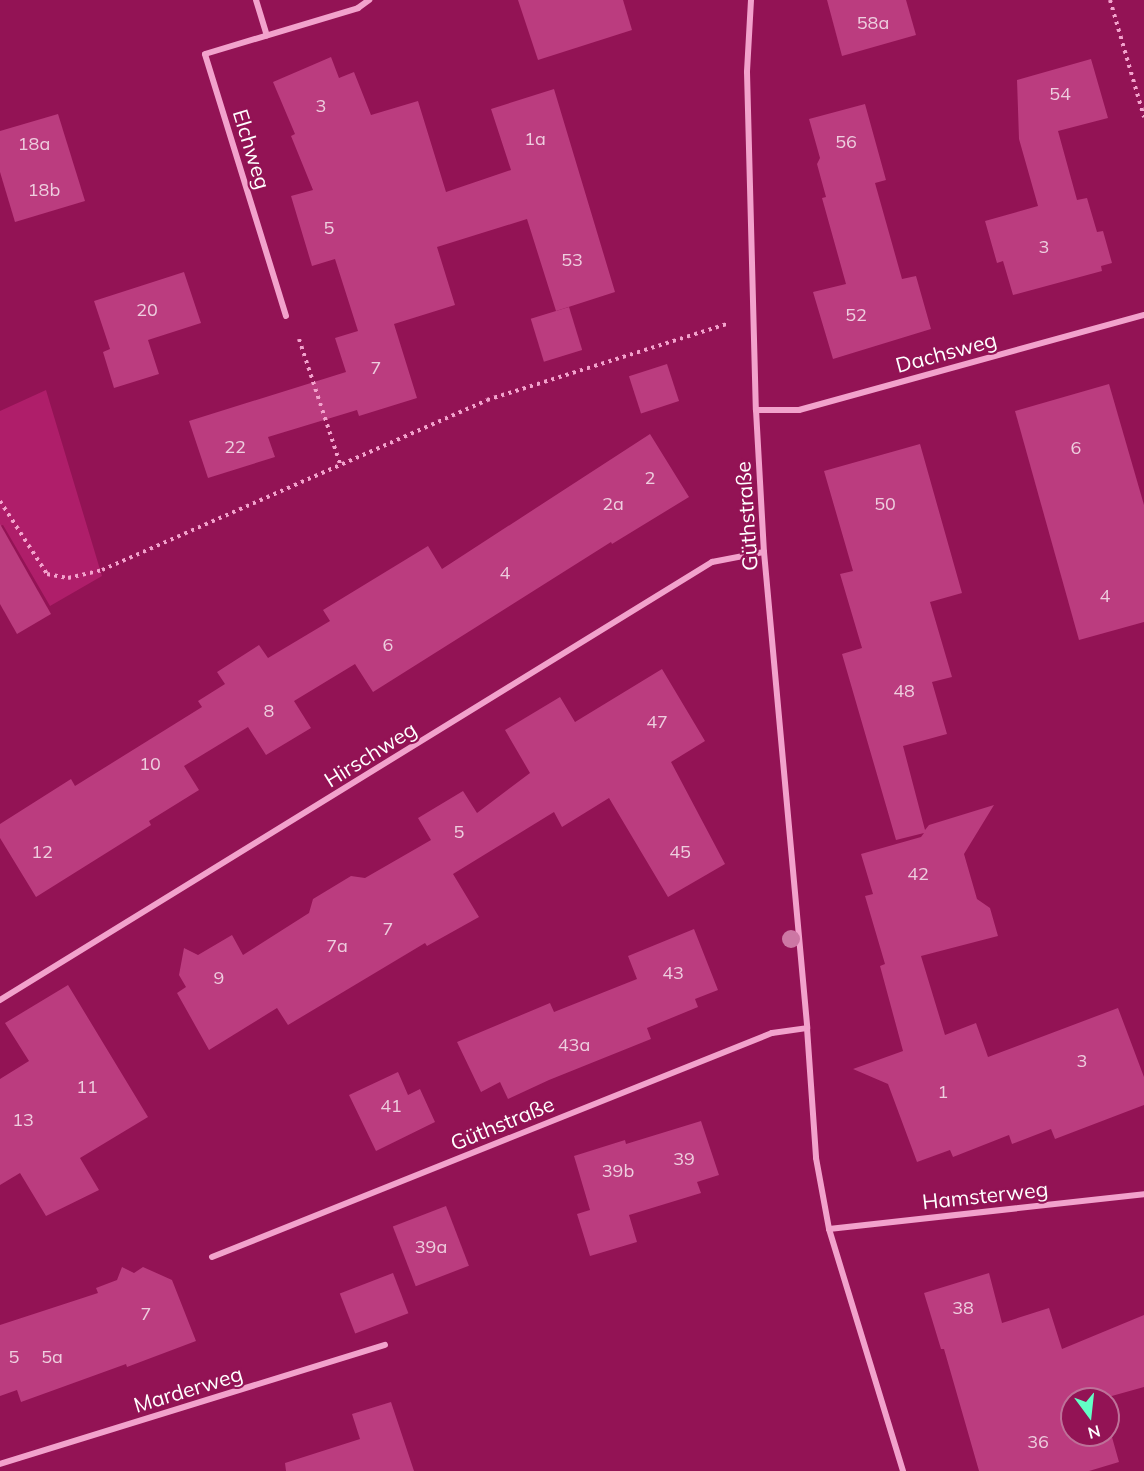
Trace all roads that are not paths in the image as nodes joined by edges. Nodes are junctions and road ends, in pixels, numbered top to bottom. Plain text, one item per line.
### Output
1 (256, 0) edge
2 (369, 0) edge
3 (751, 0) edge
4 (267, 35) junction
5 (1144, 315) edge
6 (286, 316) road end
7 (756, 410) junction
8 (764, 552) junction
9 (0, 1000) edge
10 (807, 1028) junction
11 (1144, 1194) edge
12 (829, 1229) junction
13 (212, 1257) dead end
14 (385, 1345) dead end
15 (0, 1464) edge
16 (903, 1471) edge

1 - 4 street
2 - 4 street, Elchweg
3 - 7 street, Güthstraße
4 - 6 street, Elchweg
5 - 7 street, Dachsweg
7 - 8 street, Güthstraße
8 - 9 street, Hirschweg
8 - 10 street, Güthstraße
10 - 12 street, Güthstraße
10 - 13 street, Güthstraße
11 - 12 street, Hamsterweg
12 - 16 street, Güthstraße
14 - 15 street, Marderweg

